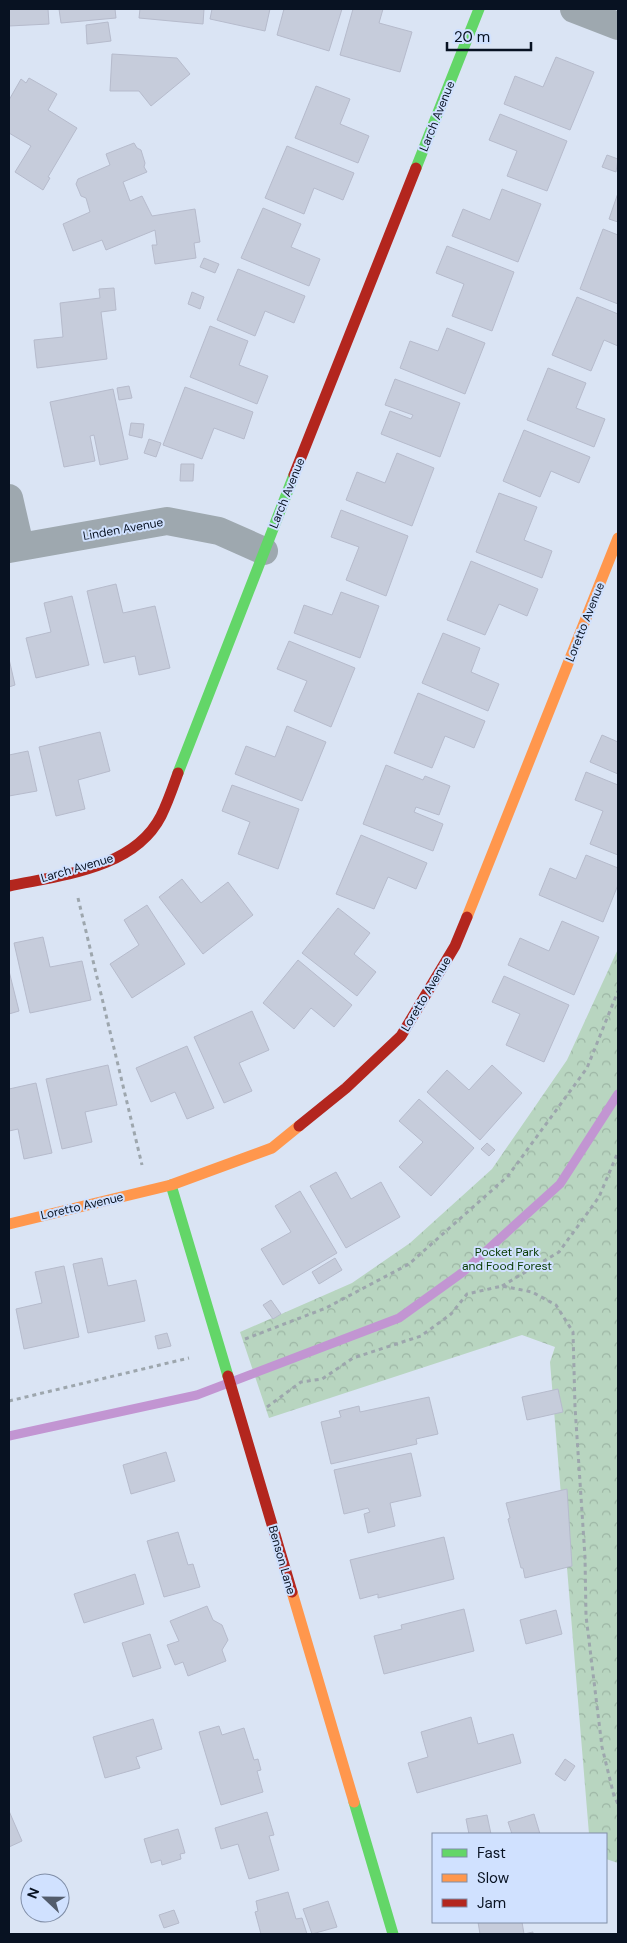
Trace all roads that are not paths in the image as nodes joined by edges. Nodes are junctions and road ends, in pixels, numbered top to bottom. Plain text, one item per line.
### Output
1 (479, 9) edge
2 (574, 9) edge
3 (618, 26) edge
4 (9, 498) edge
5 (618, 538) edge
6 (14, 548) edge
7 (264, 551) junction
8 (9, 886) edge
9 (171, 1185) junction
10 (9, 1224) edge
11 (393, 1934) edge

1 - 7 street, Larch Avenue
2 - 3 street
4 - 6 street
5 - 9 street, Loretto Avenue
6 - 7 street, Linden Avenue
7 - 8 street, Larch Avenue
9 - 10 street, Loretto Avenue
9 - 11 street, Benson Lane

